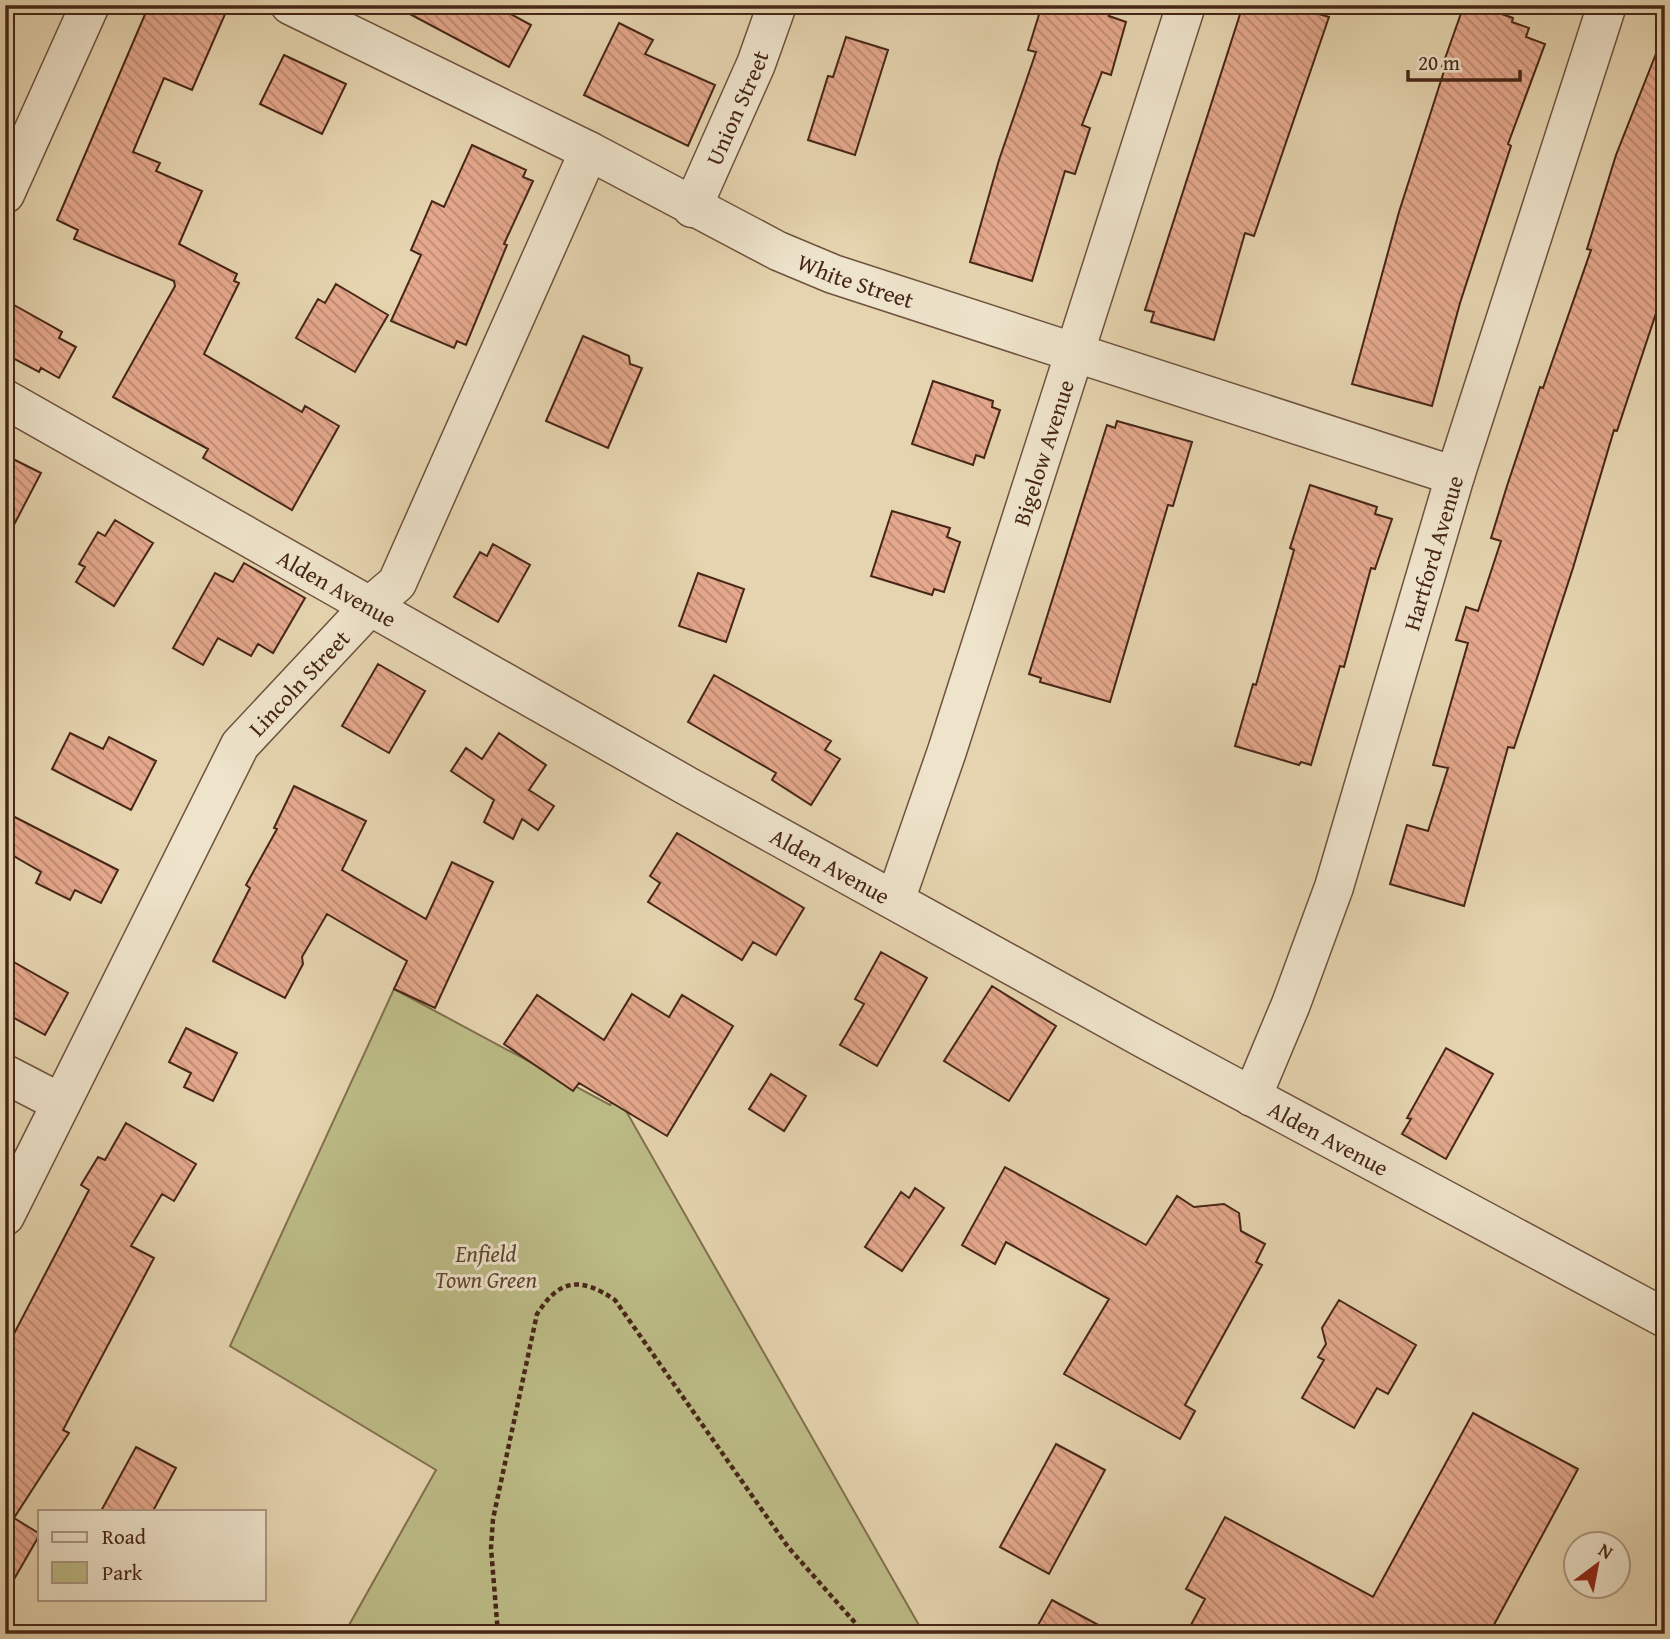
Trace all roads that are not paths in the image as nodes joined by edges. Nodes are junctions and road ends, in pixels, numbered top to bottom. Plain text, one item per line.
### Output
1 (90, 5) edge
2 (290, 5) edge
3 (777, 5) edge
4 (1186, 5) edge
5 (1607, 5) edge
6 (589, 151) junction
7 (5, 194) edge
8 (692, 208) junction
9 (1075, 354) junction
10 (5, 399) edge
11 (1455, 476) junction
12 (370, 606) junction
13 (896, 898) junction
14 (5, 1074) edge
15 (1252, 1097) junction
16 (61, 1102) junction
17 (5, 1216) edge
18 (1665, 1318) edge

1 - 7 street
2 - 6 street, White Street
3 - 8 street, Union Street
4 - 9 street, Bigelow Avenue
5 - 11 street, Hartford Avenue
6 - 8 street, White Street
6 - 12 street, Lincoln Street
8 - 9 street, White Street
9 - 11 street, White Street
9 - 13 street, Bigelow Avenue
10 - 12 street, Alden Avenue
11 - 15 street, Hartford Avenue
12 - 13 street, Alden Avenue
12 - 16 street, Lincoln Street
13 - 15 street, Alden Avenue
14 - 16 street
15 - 18 street, Alden Avenue
16 - 17 street, Lincoln Street

